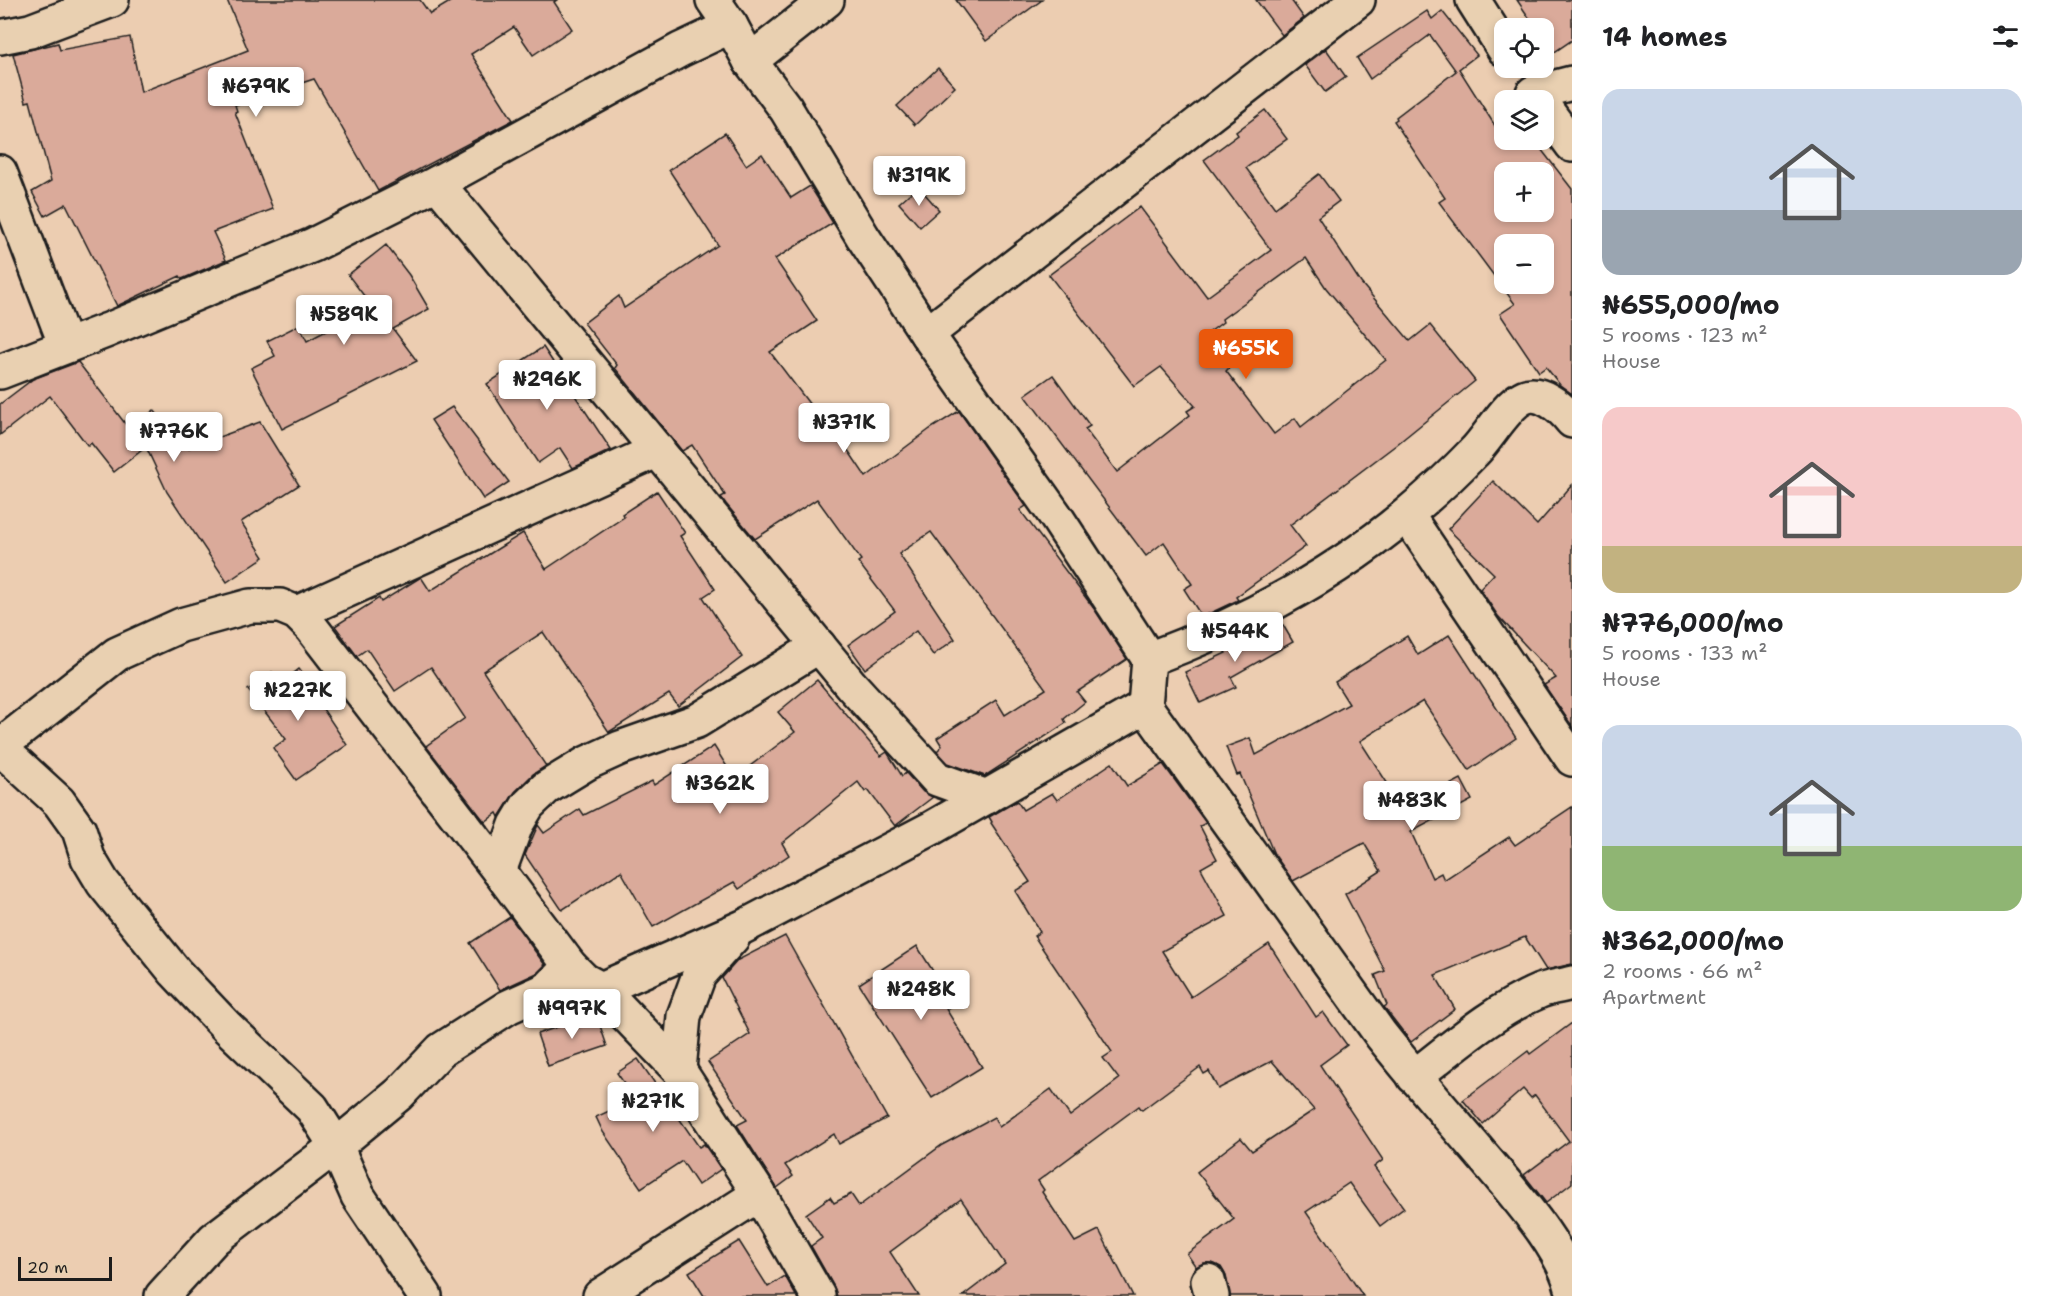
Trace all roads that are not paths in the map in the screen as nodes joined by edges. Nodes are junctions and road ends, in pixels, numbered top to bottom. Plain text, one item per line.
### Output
1 (112, 0) edge
2 (826, 0) edge
3 (1358, 0) edge
4 (1473, 0) edge
5 (722, 13) edge
6 (1494, 33) edge
7 (0, 37) edge
8 (750, 61) junction
9 (1572, 83) edge
10 (1542, 90) edge
11 (1554, 121) edge
12 (1572, 145) edge
13 (0, 172) edge
14 (437, 183) junction
15 (927, 334) junction
16 (66, 346) junction
17 (0, 372) edge
18 (1572, 421) edge
19 (658, 450) junction
20 (1407, 514) junction
21 (297, 613) junction
22 (819, 646) junction
23 (1149, 659) junction
24 (1145, 706) junction
25 (0, 747) edge
26 (1572, 759) edge
27 (936, 779) junction
28 (987, 798) junction
29 (932, 828) junction
30 (499, 872) junction
31 (743, 927) junction
32 (570, 966) junction
33 (1572, 983) edge
34 (601, 990) junction
35 (679, 1070) junction
36 (1414, 1077) junction
37 (336, 1146) junction
38 (759, 1194) junction
39 (1572, 1288) edge
40 (162, 1296) edge
41 (425, 1296) edge
42 (600, 1296) edge
43 (818, 1296) edge

1 - 7 street
2 - 8 street
3 - 15 street
4 - 6 street
5 - 8 street
5 - 14 street
8 - 15 street
9 - 10 street
11 - 12 street
13 - 16 street
14 - 16 street
14 - 19 street
15 - 23 street
16 - 17 street
18 - 20 street
19 - 21 street
19 - 22 street
20 - 23 street
20 - 26 street
21 - 25 street
21 - 30 street
22 - 27 street
22 - 30 street
23 - 24 street
24 - 28 street
24 - 36 street
25 - 37 street
27 - 28 street
27 - 29 street
28 - 29 street
29 - 31 street
30 - 32 street
31 - 34 street
31 - 35 street
32 - 34 street
32 - 37 street
33 - 36 street
34 - 35 street
35 - 38 street
36 - 39 street
37 - 40 street
37 - 41 street
38 - 42 street
38 - 43 street

